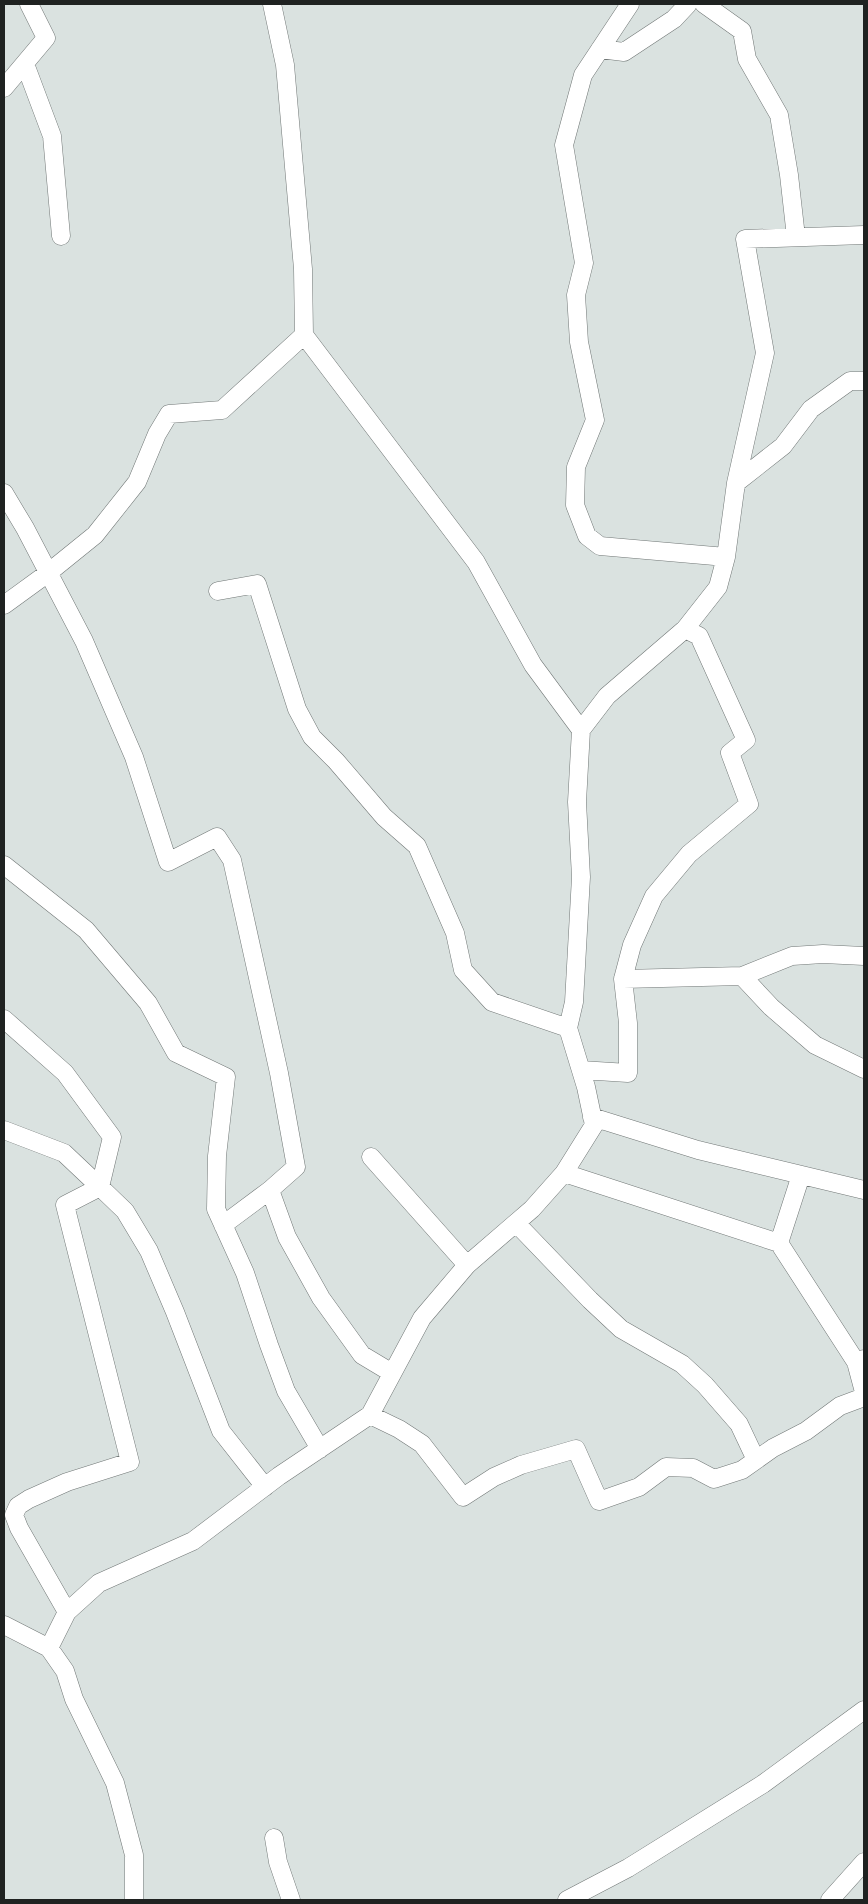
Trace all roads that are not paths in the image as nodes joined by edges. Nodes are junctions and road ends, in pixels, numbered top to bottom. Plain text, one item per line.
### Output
1 (29, 4) edge
2 (272, 4) edge
3 (630, 4) edge
4 (688, 4) edge
5 (704, 4) edge
6 (600, 49) junction
7 (25, 64) junction
8 (4, 88) edge
9 (864, 235) edge
10 (61, 236) dead end
11 (796, 237) junction
12 (304, 335) junction
13 (864, 381) edge
14 (736, 483) junction
15 (4, 493) edge
16 (726, 557) junction
17 (48, 573) junction
18 (218, 591) dead end
19 (4, 605) edge
20 (685, 629) junction
21 (581, 730) junction
22 (4, 865) edge
23 (864, 956) edge
24 (742, 976) junction
25 (623, 979) junction
26 (4, 1019) edge
27 (568, 1028) junction
28 (581, 1070) junction
29 (864, 1070) edge
30 (592, 1117) junction
31 (4, 1130) edge
32 (371, 1157) dead end
33 (564, 1173) junction
34 (801, 1175) junction
35 (100, 1186) junction
36 (270, 1190) junction
37 (864, 1190) edge
38 (516, 1223) junction
39 (223, 1225) junction
40 (779, 1243) junction
41 (467, 1265) junction
42 (860, 1361) edge
43 (392, 1373) junction
44 (864, 1392) edge
45 (864, 1397) edge
46 (370, 1415) junction
47 (320, 1449) junction
48 (756, 1460) junction
49 (264, 1487) junction
50 (67, 1612) junction
51 (4, 1625) edge
52 (49, 1648) junction
53 (864, 1710) edge
54 (274, 1838) dead end
55 (864, 1862) edge
56 (134, 1900) edge
57 (291, 1900) edge
58 (567, 1900) edge
59 (830, 1900) edge

1 - 7 street
2 - 12 street
3 - 6 street
4 - 6 street
5 - 11 street
6 - 16 street
7 - 8 street
7 - 10 street
9 - 11 street
11 - 14 street
12 - 17 street
12 - 21 street
13 - 14 street
14 - 16 street
15 - 17 street
16 - 20 street
17 - 19 street
17 - 36 street
18 - 27 street
20 - 21 street
20 - 25 street
21 - 27 street
22 - 39 street
23 - 24 street
24 - 25 street
24 - 29 street
25 - 28 street
26 - 35 street
27 - 28 street
28 - 30 street
30 - 33 street
30 - 34 street
31 - 35 street
32 - 41 street
33 - 38 street
33 - 40 street
34 - 37 street
34 - 40 street
35 - 49 street
35 - 50 street
36 - 39 street
36 - 43 street
38 - 41 street
38 - 48 street
39 - 47 street
40 - 42 street
41 - 43 street
42 - 44 street
43 - 46 street
45 - 48 street
46 - 47 street
46 - 48 street
47 - 49 street
49 - 50 street
50 - 52 street
51 - 52 street
52 - 56 street
53 - 58 street
54 - 57 street
55 - 59 street

